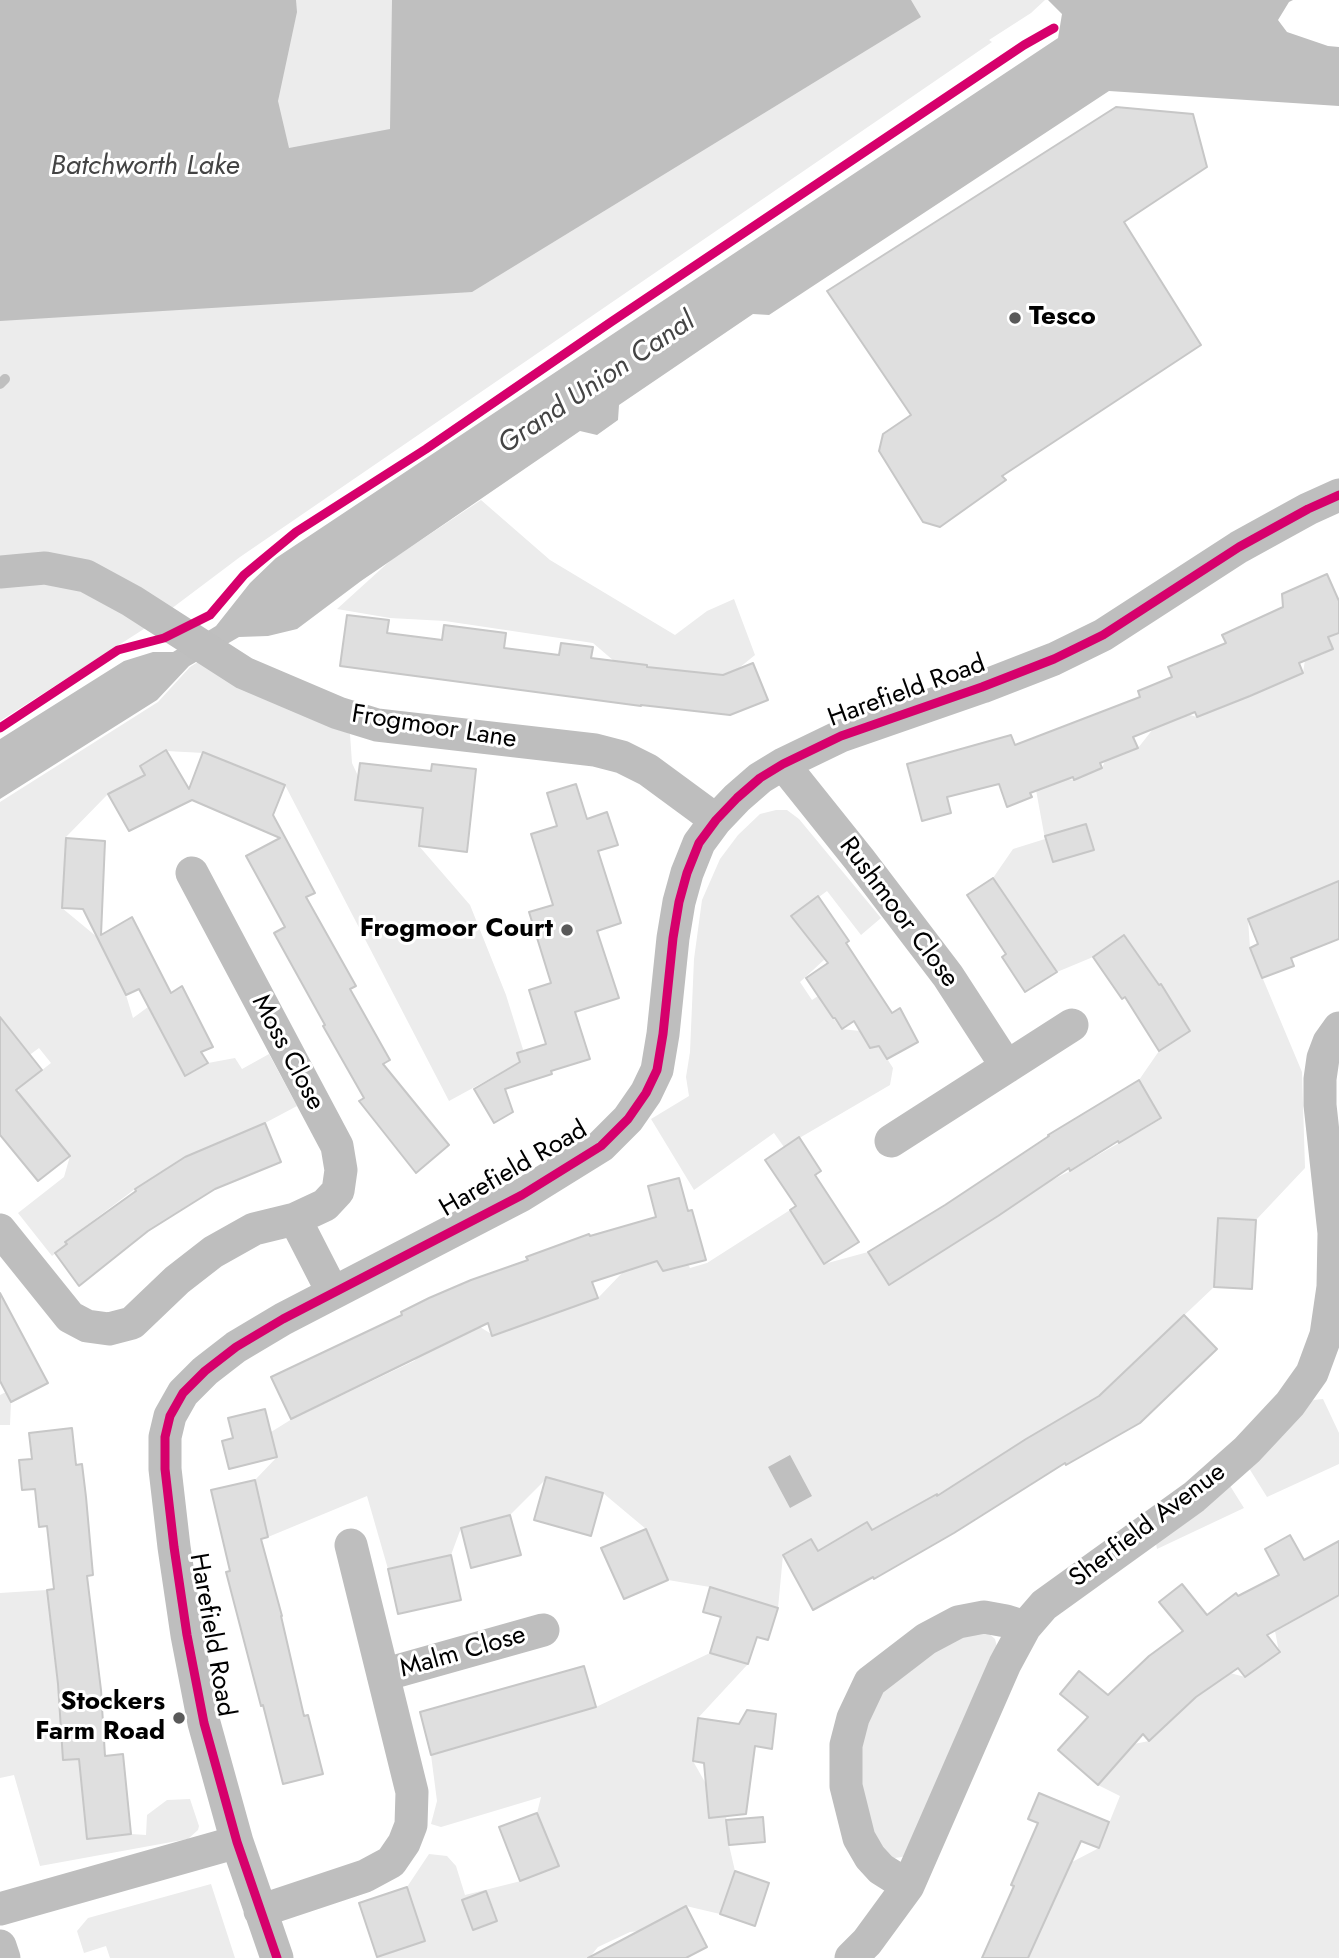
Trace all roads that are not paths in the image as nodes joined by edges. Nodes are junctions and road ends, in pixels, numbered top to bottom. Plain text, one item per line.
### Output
1 (1339, 495) edge
2 (0, 572) edge
3 (783, 764) junction
4 (716, 820) junction
5 (192, 873) dead end
6 (1072, 1025) dead end
7 (1339, 1028) edge
8 (1007, 1067) junction
9 (891, 1141) dead end
10 (295, 1219) junction
11 (0, 1230) edge
12 (333, 1293) junction
13 (1326, 1378) edge
14 (351, 1545) dead end
15 (1025, 1627) junction
16 (543, 1630) dead end
17 (383, 1675) junction
18 (237, 1842) junction
19 (908, 1886) junction
20 (0, 1909) edge
21 (260, 1911) junction
22 (0, 1946) edge
23 (4, 1958) edge
24 (277, 1958) edge
25 (851, 1958) edge

1 - 3 street, Harefield Road
2 - 4 street, Frogmoor Lane
3 - 4 street, Harefield Road
3 - 8 street, Rushmoor Close
4 - 12 street, Harefield Road
5 - 10 street, Moss Close
6 - 8 street
7 - 13 street, Sherfield Avenue
8 - 9 street
10 - 11 street
10 - 12 street
12 - 18 street, Harefield Road
13 - 15 street, Sherfield Avenue
14 - 17 street, Malm Close
15 - 19 street, Sherfield Avenue
15 - 19 street
16 - 17 street, Malm Close
17 - 21 street, Malm Close
18 - 20 street
18 - 21 street, Harefield Road
19 - 25 street, Sherfield Avenue
21 - 24 street, Harefield Road
22 - 23 street

